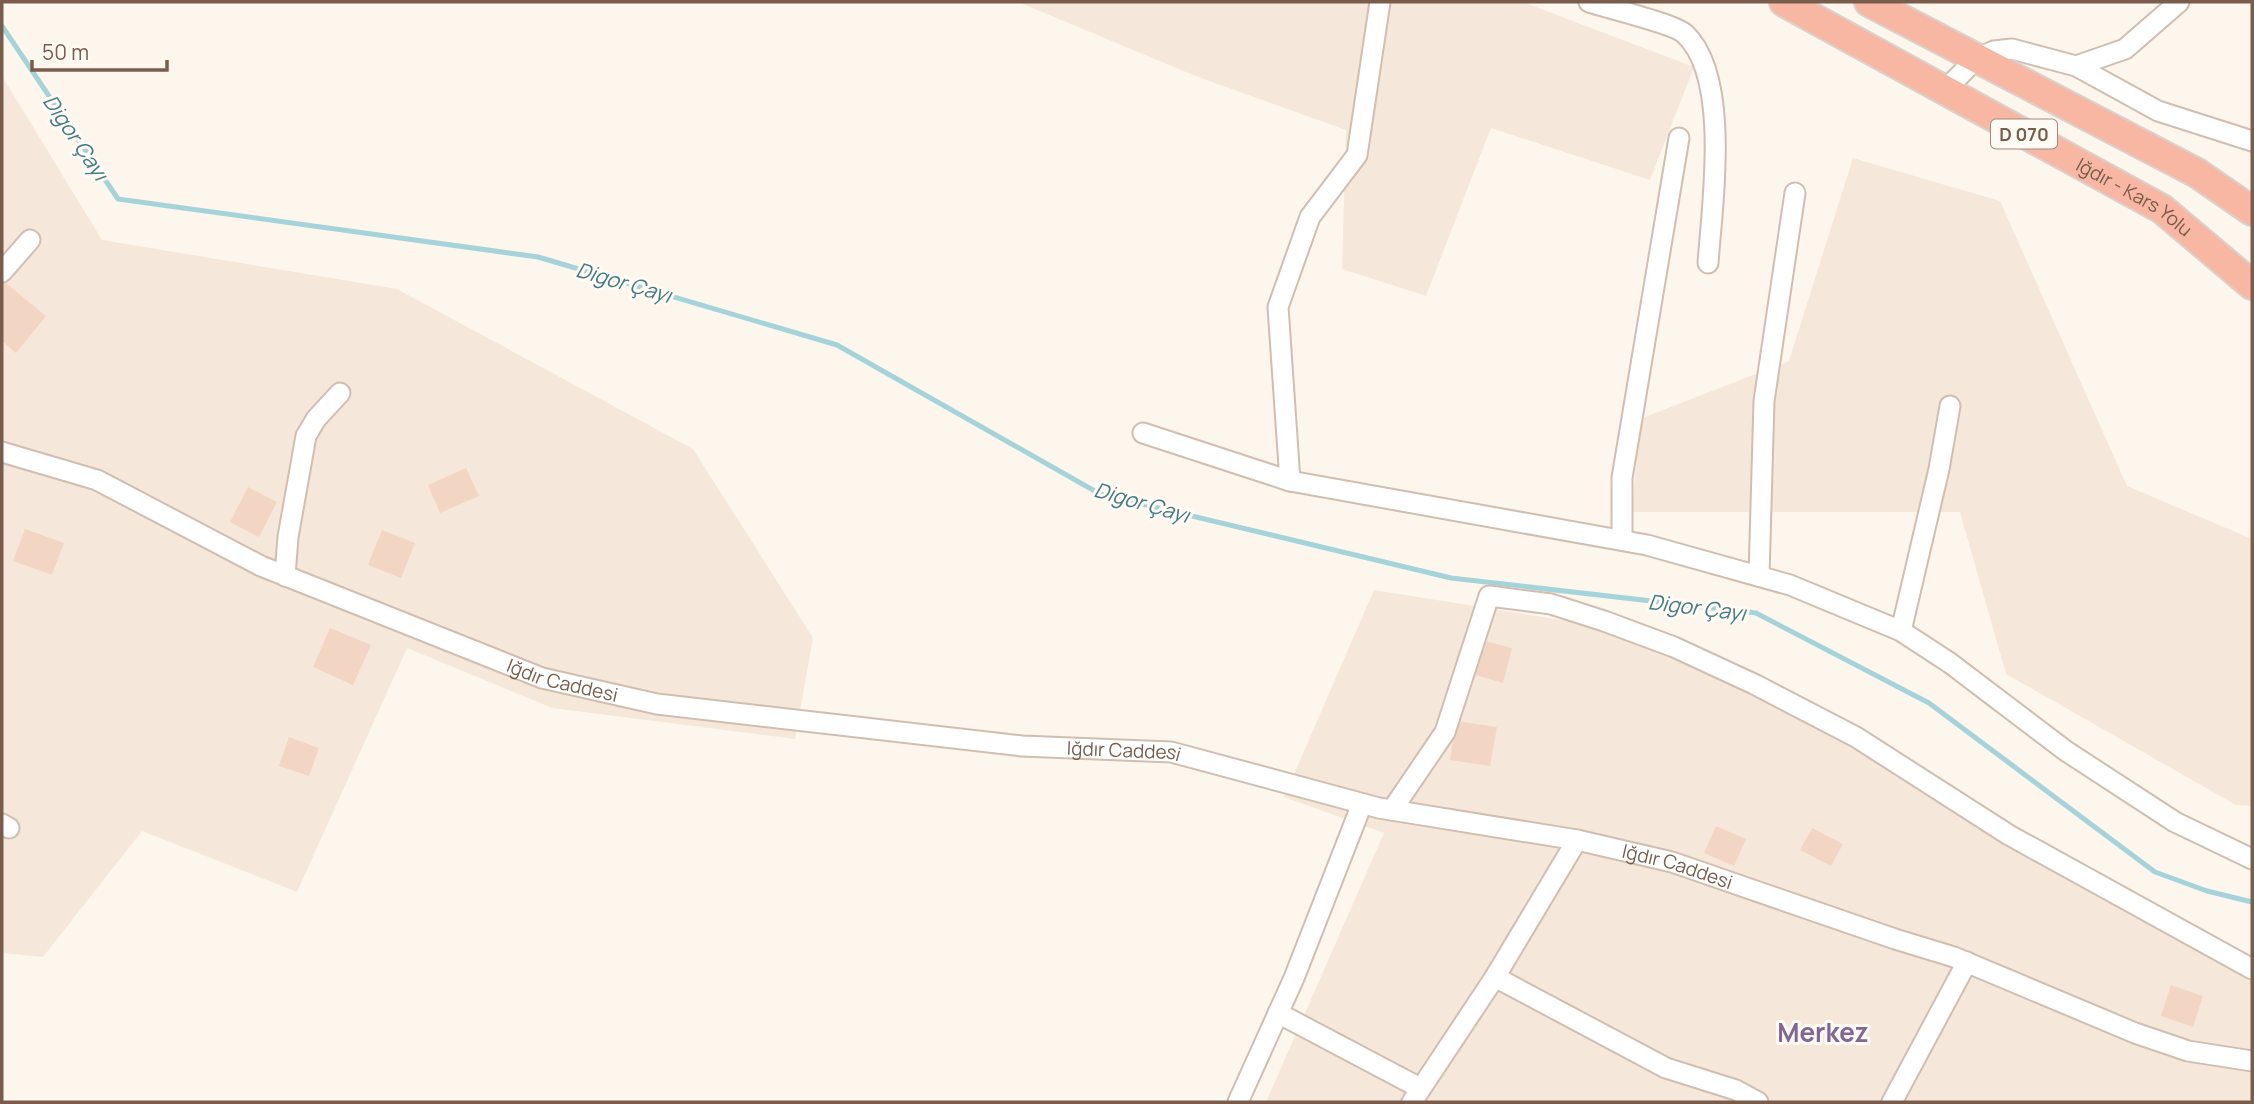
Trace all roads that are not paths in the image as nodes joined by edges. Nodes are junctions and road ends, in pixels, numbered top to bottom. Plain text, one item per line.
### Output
1 (1380, 2) edge
2 (1589, 2) edge
3 (1784, 2) edge
4 (1869, 2) edge
5 (2179, 2) edge
6 (1976, 59) junction
7 (2076, 66) junction
8 (1944, 91) junction
9 (1678, 138) dead end
10 (2252, 141) edge
11 (1795, 193) dead end
12 (2252, 211) edge
13 (30, 240) dead end
14 (1708, 263) dead end
15 (2, 272) edge
16 (2252, 285) edge
17 (340, 393) dead end
18 (1950, 406) dead end
19 (1143, 433) dead end
20 (2, 452) edge
21 (1290, 481) junction
22 (1622, 540) junction
23 (285, 576) junction
24 (1759, 576) junction
25 (1901, 631) junction
26 (1362, 803) junction
27 (1392, 810) junction
28 (1577, 840) junction
29 (2252, 859) edge
30 (1967, 962) junction
31 (2252, 969) edge
32 (1495, 977) junction
33 (1278, 1013) junction
34 (2252, 1061) edge
35 (1416, 1095) edge
36 (1238, 1102) edge
37 (1758, 1102) edge
38 (1892, 1102) edge

1 - 21 street
2 - 14 street
3 - 8 highway, Iğdır - Kars Yolu / D 070
4 - 6 highway, D 070
5 - 7 street
6 - 7 street
6 - 8 street
6 - 12 highway, D 070
7 - 10 street
8 - 16 highway, Iğdır - Kars Yolu / D 070
9 - 22 street
11 - 24 street
13 - 15 street
17 - 23 street
18 - 25 street
19 - 21 street
20 - 23 street, Iğdır Caddesi
21 - 22 street
22 - 24 street
23 - 26 street, Iğdır Caddesi
24 - 25 street
25 - 29 street
26 - 27 street, Iğdır Caddesi
26 - 33 street
27 - 28 street, Iğdır Caddesi
27 - 31 street
28 - 30 street, Iğdır Caddesi
28 - 32 street
30 - 34 street, Iğdır Caddesi
30 - 38 street
32 - 35 street
32 - 37 street
33 - 35 street
33 - 36 street

